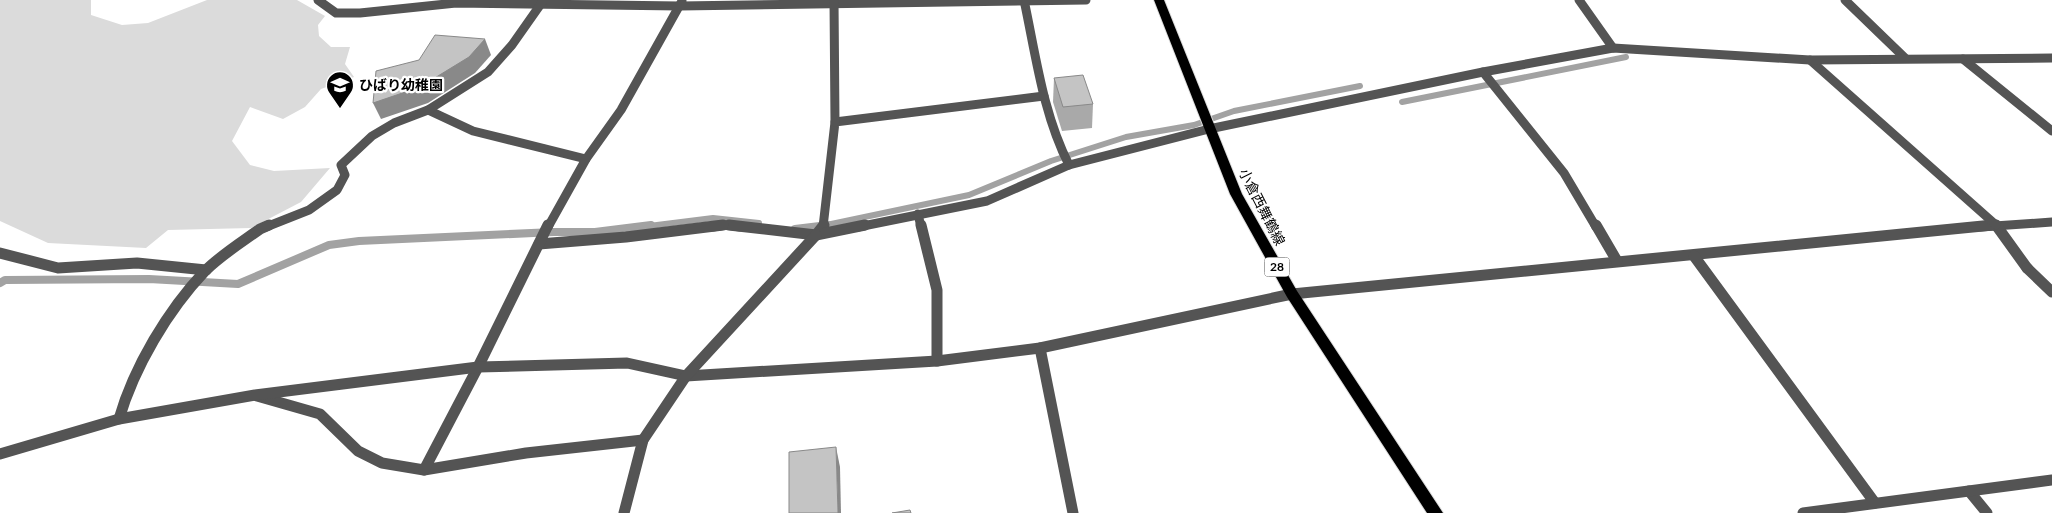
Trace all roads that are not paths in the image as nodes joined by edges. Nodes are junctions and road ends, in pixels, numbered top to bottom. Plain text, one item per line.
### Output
1 (318, 0) edge
2 (1086, 0) edge
3 (1159, 0) edge
4 (1579, 0) edge
5 (1846, 0) edge
6 (1024, 1) edge
7 (834, 2) edge
8 (542, 3) edge
9 (681, 3) edge
10 (1613, 48) junction
11 (1905, 58) junction
12 (2052, 58) edge
13 (1963, 59) junction
14 (1810, 60) junction
15 (1483, 72) junction
16 (1044, 96) junction
17 (428, 110) junction
18 (835, 122) junction
19 (1209, 129) junction
20 (2052, 131) edge
21 (586, 159) junction
22 (1068, 162) junction
23 (918, 214) junction
24 (2052, 222) edge
25 (1996, 225) junction
26 (821, 228) junction
27 (541, 241) junction
28 (0, 253) edge
29 (1694, 256) junction
30 (1617, 261) junction
31 (206, 270) junction
32 (2052, 292) edge
33 (1292, 294) junction
34 (1040, 348) junction
35 (937, 361) junction
36 (478, 366) junction
37 (686, 376) junction
38 (255, 395) junction
39 (120, 420) junction
40 (643, 440) junction
41 (0, 454) edge
42 (424, 470) junction
43 (2052, 480) edge
44 (1969, 491) junction
45 (1874, 504) junction
46 (624, 513) edge
47 (1073, 513) edge
48 (1435, 513) edge
49 (1803, 513) edge
50 (1987, 513) edge

1 - 8 street
2 - 6 street
3 - 19 main road, 小倉西舞鶴線 / 28
4 - 10 street
5 - 11 street
6 - 7 street
6 - 16 street
7 - 9 street
7 - 18 street
8 - 9 street
8 - 17 street
9 - 21 street
10 - 14 street
10 - 15 street
11 - 13 street
11 - 14 street
12 - 13 street
13 - 20 street
14 - 25 street
15 - 19 street
15 - 30 street
16 - 18 street
16 - 22 street
17 - 21 street
17 - 31 street
18 - 26 street
19 - 22 street
19 - 33 main road, 小倉西舞鶴線 / 28
21 - 27 street
22 - 23 street
23 - 26 street
23 - 35 street
24 - 25 street
25 - 29 street
25 - 32 street
26 - 27 street
26 - 37 street
27 - 36 street
28 - 31 street
29 - 30 street
29 - 45 street
30 - 33 street
31 - 39 street
33 - 34 street
33 - 48 main road, 小倉西舞鶴線 / 28
34 - 35 street
34 - 47 street
35 - 37 street
36 - 37 street
36 - 38 street
36 - 42 street
37 - 40 street
38 - 39 street
38 - 42 street
39 - 41 street
40 - 42 street
40 - 46 street
43 - 44 street
44 - 45 street
44 - 50 street
45 - 49 street

